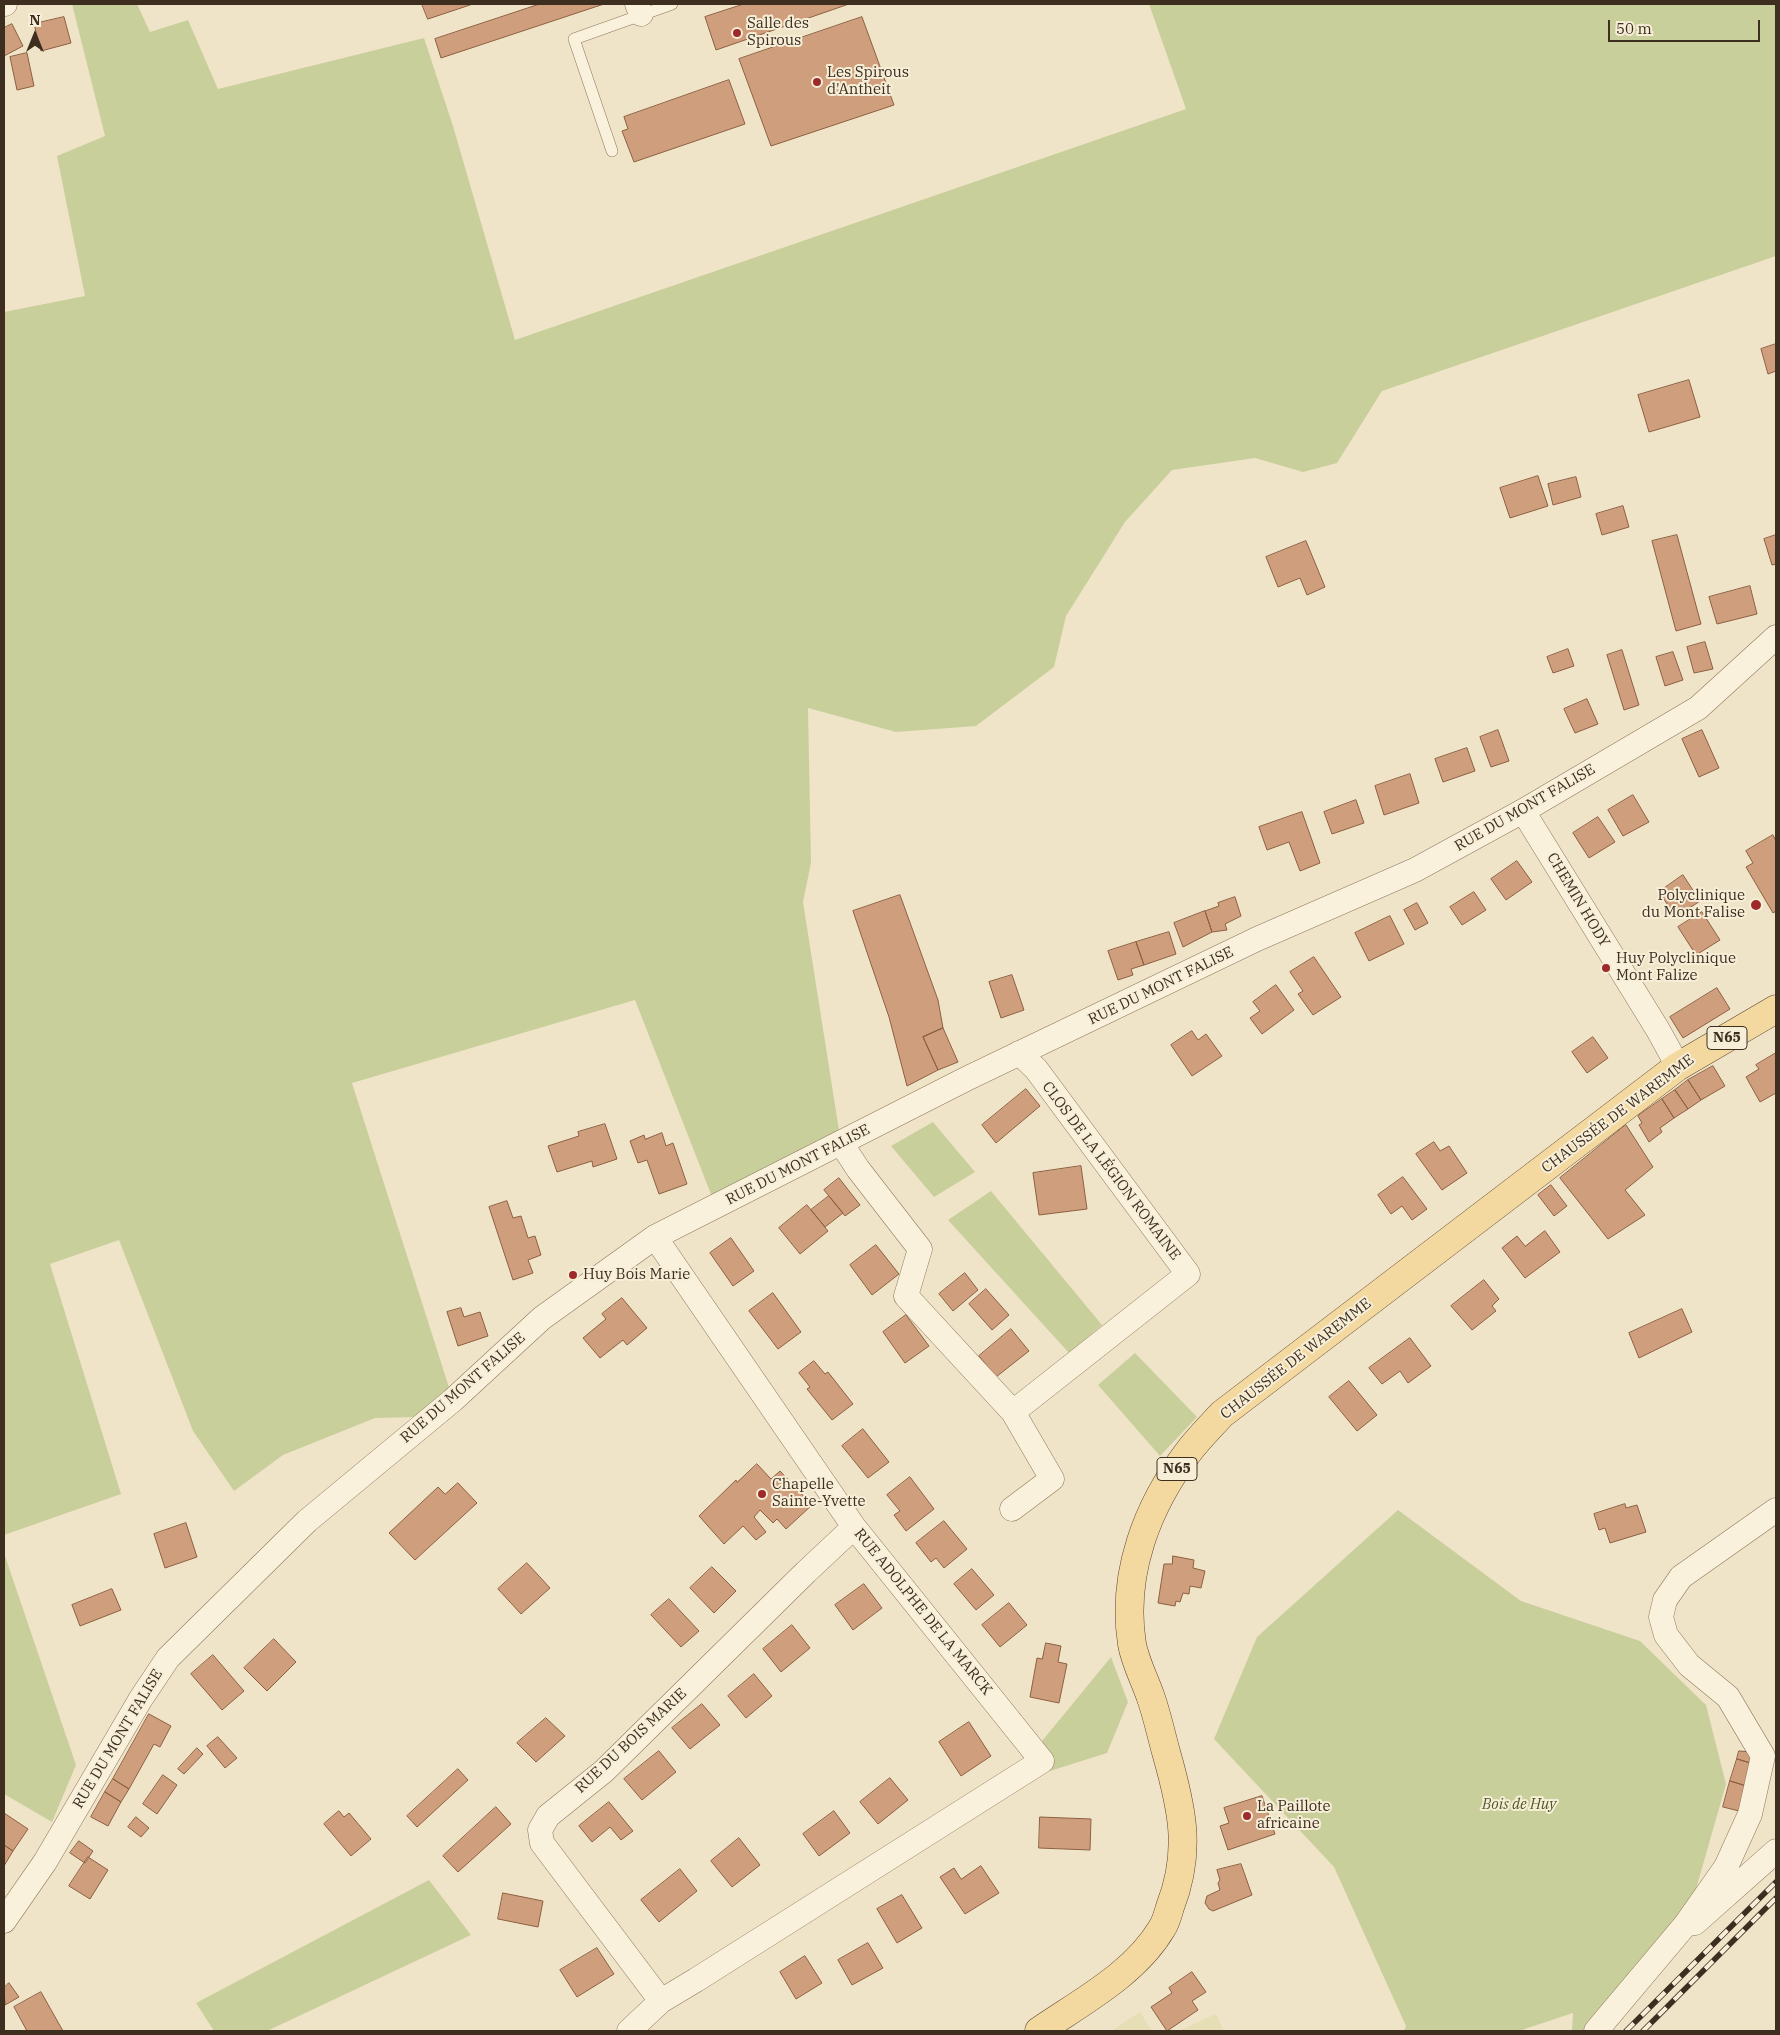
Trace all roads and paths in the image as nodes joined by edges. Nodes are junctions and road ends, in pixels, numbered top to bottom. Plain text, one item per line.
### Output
1 (672, 4) edge
2 (639, 9) edge
3 (612, 151) dead end
4 (1776, 638) edge
5 (1523, 810) junction
6 (1776, 1008) edge
7 (1019, 1054) junction
8 (1677, 1067) junction
9 (841, 1143) junction
10 (655, 1237) junction
11 (1013, 1412) junction
12 (1012, 1509) dead end
13 (1776, 1510) edge
14 (854, 1527) junction
15 (1776, 1852) edge
16 (4, 1921) edge
17 (1686, 1924) junction
18 (661, 2001) junction
19 (629, 2031) edge
20 (1039, 2031) edge
21 (1596, 2031) edge

1 - 2 lane
2 - 3 lane
4 - 5 street, RUE DU MONT FALISE
5 - 7 street, RUE DU MONT FALISE
5 - 8 street, CHEMIN HODY
6 - 8 main road, CHAUSSÉE DE WAREMME / N65
7 - 9 street, RUE DU MONT FALISE
7 - 11 street, CLOS DE LA LÉGION ROMAINE
8 - 20 main road, CHAUSSÉE DE WAREMME / N65
9 - 10 street, RUE DU MONT FALISE
9 - 11 street
10 - 14 street, RUE ADOLPHE DE LA MARCK
10 - 16 street, RUE DU MONT FALISE
11 - 12 street
13 - 17 street
14 - 18 street, RUE DU BOIS MARIE
14 - 18 street, RUE ADOLPHE DE LA MARCK
15 - 17 street
17 - 21 street
18 - 19 street

